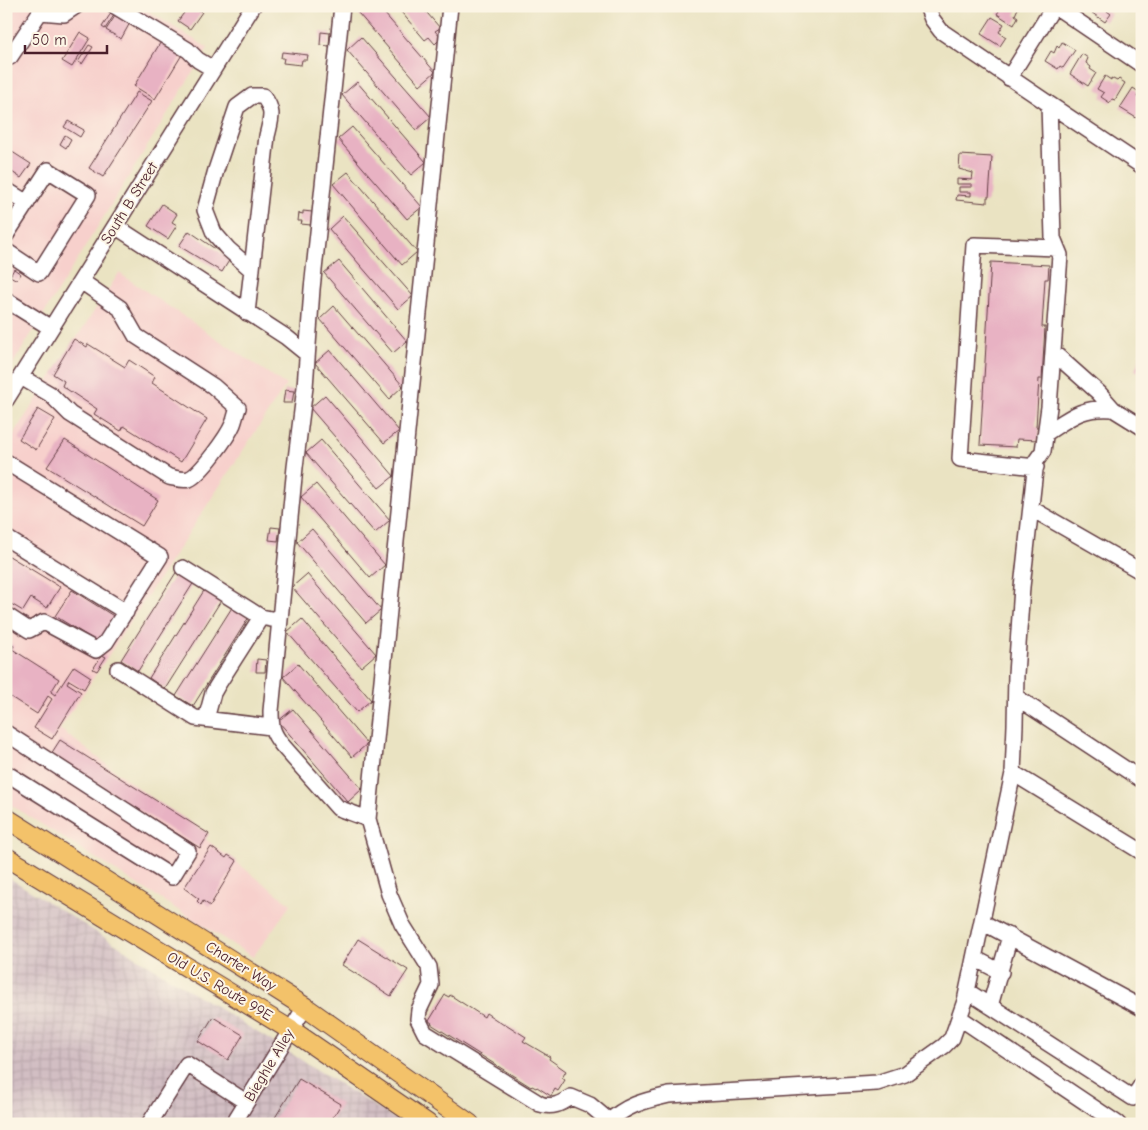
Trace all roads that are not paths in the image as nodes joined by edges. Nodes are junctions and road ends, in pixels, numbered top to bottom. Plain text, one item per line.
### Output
1 (76, 6) edge
2 (115, 6) edge
3 (253, 6) edge
4 (342, 6) edge
5 (450, 6) edge
6 (927, 6) edge
7 (1054, 6) edge
8 (6, 55) edge
9 (1142, 65) edge
10 (213, 69) junction
11 (1009, 78) junction
12 (1049, 104) junction
13 (1142, 166) edge
14 (6, 190) edge
15 (27, 203) junction
16 (115, 226) junction
17 (6, 234) edge
18 (1057, 248) junction
19 (6, 252) edge
20 (252, 270) junction
21 (81, 280) junction
22 (6, 300) edge
23 (247, 313) junction
24 (51, 328) junction
25 (307, 354) junction
26 (1054, 354) junction
27 (21, 376) junction
28 (6, 400) edge
29 (1113, 409) junction
30 (1142, 427) edge
31 (1045, 434) junction
32 (6, 462) edge
33 (1036, 468) junction
34 (1032, 509) junction
35 (6, 538) edge
36 (183, 568) dead end
37 (1142, 572) edge
38 (126, 612) junction
39 (6, 616) edge
40 (261, 617) junction
41 (280, 620) junction
42 (118, 669) dead end
43 (1016, 697) junction
44 (206, 720) junction
45 (271, 727) junction
46 (6, 733) edge
47 (6, 773) edge
48 (1012, 773) junction
49 (1142, 780) edge
50 (6, 818) edge
51 (368, 819) junction
52 (1142, 852) edge
53 (6, 857) edge
54 (982, 922) junction
55 (1010, 936) junction
56 (974, 958) junction
57 (1001, 972) junction
58 (967, 990) junction
59 (990, 1006) junction
60 (305, 1007) junction
61 (1142, 1008) edge
62 (960, 1018) junction
63 (291, 1030) junction
64 (1142, 1084) edge
65 (246, 1102) junction
66 (608, 1122) edge
67 (149, 1124) edge
68 (233, 1124) edge
69 (428, 1124) edge
70 (470, 1124) edge
71 (1118, 1124) edge

1 - 8 street
2 - 10 street
3 - 10 street, South B Street
4 - 25 street
5 - 51 street
6 - 11 street
7 - 9 street
7 - 11 street
10 - 16 street, South B Street
11 - 12 street
12 - 13 street
12 - 18 street
14 - 15 street
15 - 17 street
15 - 19 street
16 - 21 street, South B Street
16 - 23 street
18 - 26 street
18 - 33 street
20 - 20 street
20 - 23 street
21 - 24 street, South B Street
21 - 27 street
22 - 24 street
23 - 25 street
24 - 27 street, South B Street
25 - 41 street
26 - 29 street
26 - 31 street
27 - 28 street, South B Street
29 - 30 street
29 - 31 street
31 - 33 street
32 - 38 street
33 - 34 street
34 - 37 street
34 - 43 street
35 - 38 street
36 - 40 street
38 - 39 street
40 - 41 street
40 - 44 street
41 - 45 street
42 - 44 street
43 - 48 street
43 - 49 street
44 - 45 street
45 - 51 street
46 - 47 street
48 - 52 street
48 - 54 street
50 - 60 main road, Charter Way
51 - 66 street
53 - 63 main road, Old U.S. Route 99E
54 - 55 street
54 - 56 street
55 - 57 street
55 - 61 street
56 - 57 street
56 - 58 street
57 - 59 street
58 - 59 street
58 - 62 street
59 - 64 street
60 - 63 street, Bieghle Alley
60 - 70 main road, Charter Way
62 - 66 street
62 - 71 street
63 - 65 street, Bieghle Alley
63 - 69 main road, Old U.S. Route 99E
65 - 67 street
65 - 68 street, Bieghle Alley

